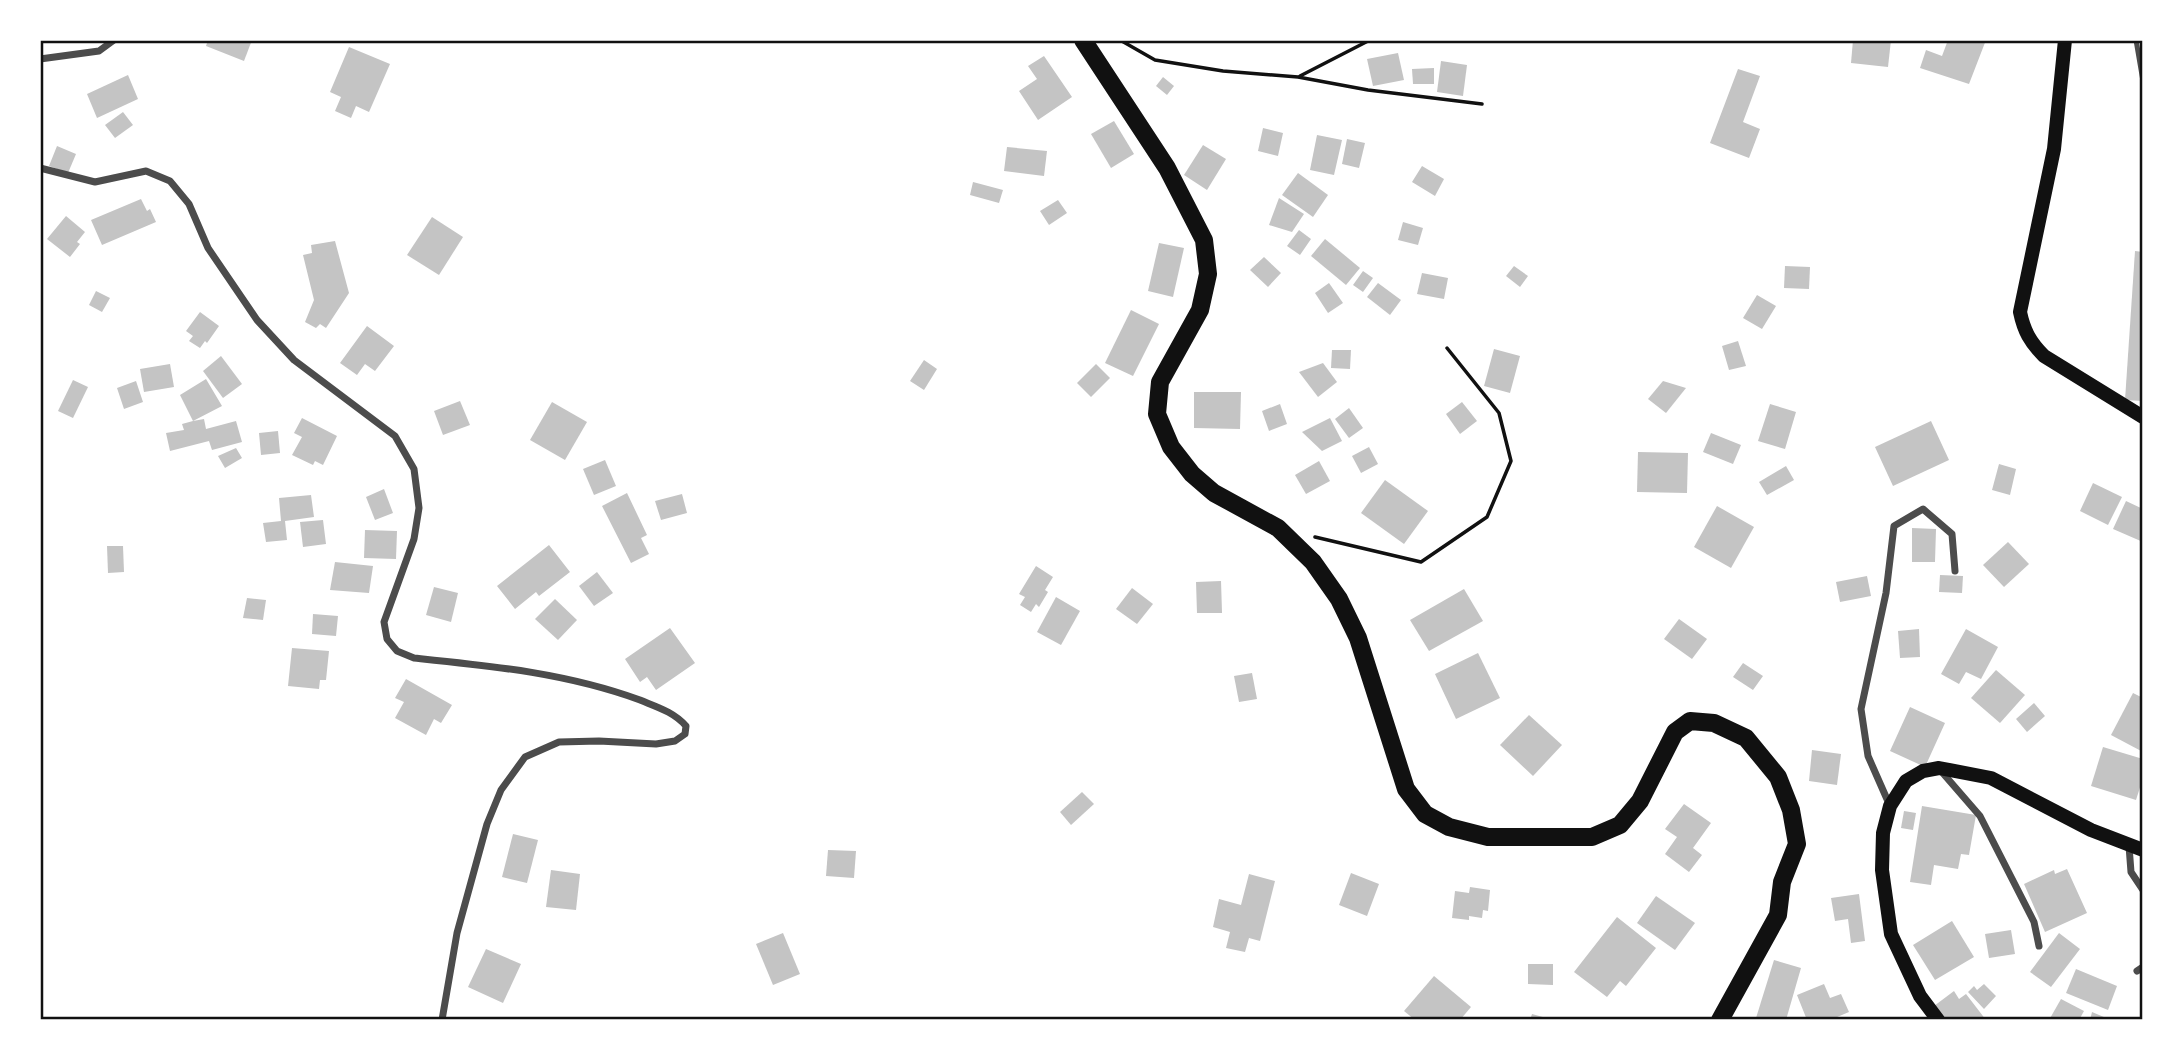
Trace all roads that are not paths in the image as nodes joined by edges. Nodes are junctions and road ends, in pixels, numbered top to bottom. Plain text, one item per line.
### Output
1 (114, 40) edge
2 (1083, 40) edge
3 (2065, 40) edge
4 (2136, 40) edge
5 (40, 59) edge
6 (2143, 80) edge
7 (40, 168) edge
8 (2143, 417) edge
9 (1955, 571) dead end
10 (1939, 768) junction
11 (1890, 806) junction
12 (2136, 848) edge
13 (2143, 890) edge
14 (2039, 947) dead end
15 (442, 1020) edge
16 (1720, 1020) edge
17 (1938, 1020) edge

1 - 5 street
2 - 16 main road
3 - 8 main road
4 - 6 lane
7 - 15 street
9 - 11 street
10 - 11 main road
10 - 12 main road
10 - 14 street
11 - 17 main road
12 - 13 street

